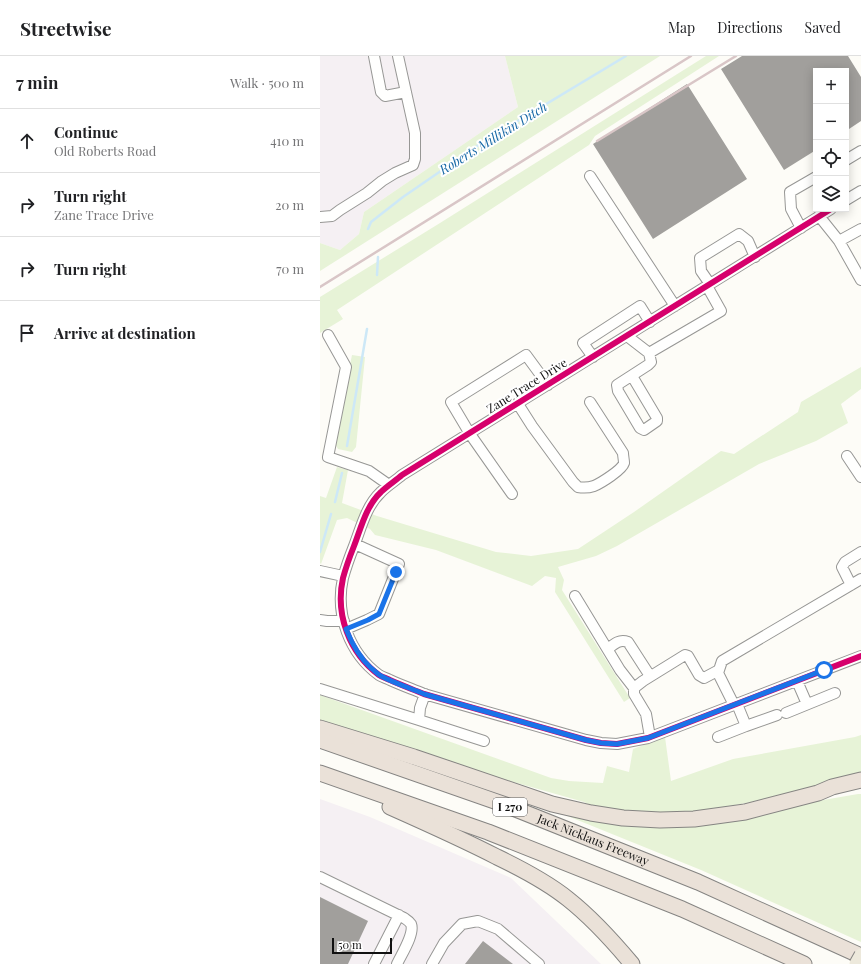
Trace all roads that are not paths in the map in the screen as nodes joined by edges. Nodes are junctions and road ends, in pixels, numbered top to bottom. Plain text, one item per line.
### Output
1 (374, 56) edge
2 (398, 56) edge
3 (406, 92) junction
4 (861, 151) edge
5 (849, 158) edge
6 (590, 176) dead end
7 (813, 179) edge
8 (861, 190) edge
9 (849, 198) edge
10 (826, 212) edge
11 (819, 216) junction
12 (320, 217) edge
13 (802, 228) junction
14 (861, 229) edge
15 (838, 242) junction
16 (755, 256) junction
17 (861, 280) edge
18 (709, 285) junction
19 (675, 306) junction
20 (650, 322) junction
21 (328, 335) dead end
22 (627, 336) junction
23 (649, 353) junction
24 (593, 357) junction
25 (632, 376) junction
26 (548, 385) junction
27 (590, 402) dead end
28 (518, 404) junction
29 (470, 434) junction
30 (324, 456) edge
31 (847, 456) dead end
32 (861, 477) edge
33 (389, 485) junction
34 (512, 494) dead end
35 (355, 544) junction
36 (861, 552) edge
37 (320, 570) edge
38 (343, 576) junction
39 (861, 579) edge
40 (851, 585) junction
41 (575, 596) dead end
42 (320, 620) edge
43 (344, 625) junction
44 (608, 649) junction
45 (861, 656) edge
46 (719, 670) junction
47 (650, 676) junction
48 (797, 681) junction
49 (634, 688) junction
50 (320, 689) edge
51 (835, 693) dead end
52 (425, 694) junction
53 (736, 704) junction
54 (807, 704) junction
55 (419, 720) junction
56 (746, 726) junction
57 (320, 728) edge
58 (650, 737) junction
59 (718, 738) dead end
60 (320, 740) edge
61 (484, 741) dead end
62 (320, 774) edge
63 (861, 780) edge
64 (861, 790) edge
65 (818, 793) junction
66 (320, 878) edge
67 (399, 915) junction
68 (861, 955) edge
69 (374, 964) edge
70 (397, 964) edge
71 (432, 964) edge
72 (539, 964) edge
73 (632, 964) edge
74 (804, 964) edge
75 (856, 964) edge

1 - 3 street
2 - 3 street
3 - 12 street
4 - 5 street
6 - 19 street
7 - 13 street
8 - 9 street
10 - 11 street, Zane Trace Drive
11 - 13 street, Zane Trace Drive
11 - 15 street
13 - 16 street, Zane Trace Drive
14 - 15 street
15 - 17 street
16 - 18 street, Zane Trace Drive
16 - 18 street
18 - 19 street, Zane Trace Drive
18 - 23 street
19 - 20 street, Zane Trace Drive
20 - 22 street, Zane Trace Drive
20 - 24 street
21 - 30 street
22 - 23 street
22 - 24 street, Zane Trace Drive
23 - 25 street
24 - 26 street, Zane Trace Drive
25 - 25 street
26 - 28 street, Zane Trace Drive
26 - 29 street
27 - 28 street
28 - 29 street, Zane Trace Drive
29 - 33 street, Zane Trace Drive
29 - 34 street
30 - 33 street
31 - 32 street
33 - 35 street, Zane Trace Drive
35 - 38 street, Zane Trace Drive
35 - 43 street
36 - 40 street
37 - 38 street
38 - 43 street, Zane Trace Drive
39 - 40 street
40 - 46 street
41 - 44 street
42 - 43 street
43 - 52 street, Zane Trace Drive
44 - 47 street
44 - 49 street
45 - 48 street, Zane Trace Drive
46 - 47 street
46 - 53 street
47 - 49 street
48 - 53 street, Zane Trace Drive
48 - 54 street
49 - 58 street
50 - 55 street
51 - 54 street
52 - 55 street
52 - 58 street, Zane Trace Drive
53 - 56 street
53 - 58 street, Zane Trace Drive
54 - 56 street
55 - 61 street
56 - 59 street
57 - 65 highway
60 - 68 highway, Jack Nicklaus Freeway / I 270
62 - 73 highway
62 - 74 highway, I 270
63 - 65 highway
64 - 65 highway
66 - 67 street
67 - 69 street
67 - 70 street
68 - 75 main road, bridge
71 - 72 street

